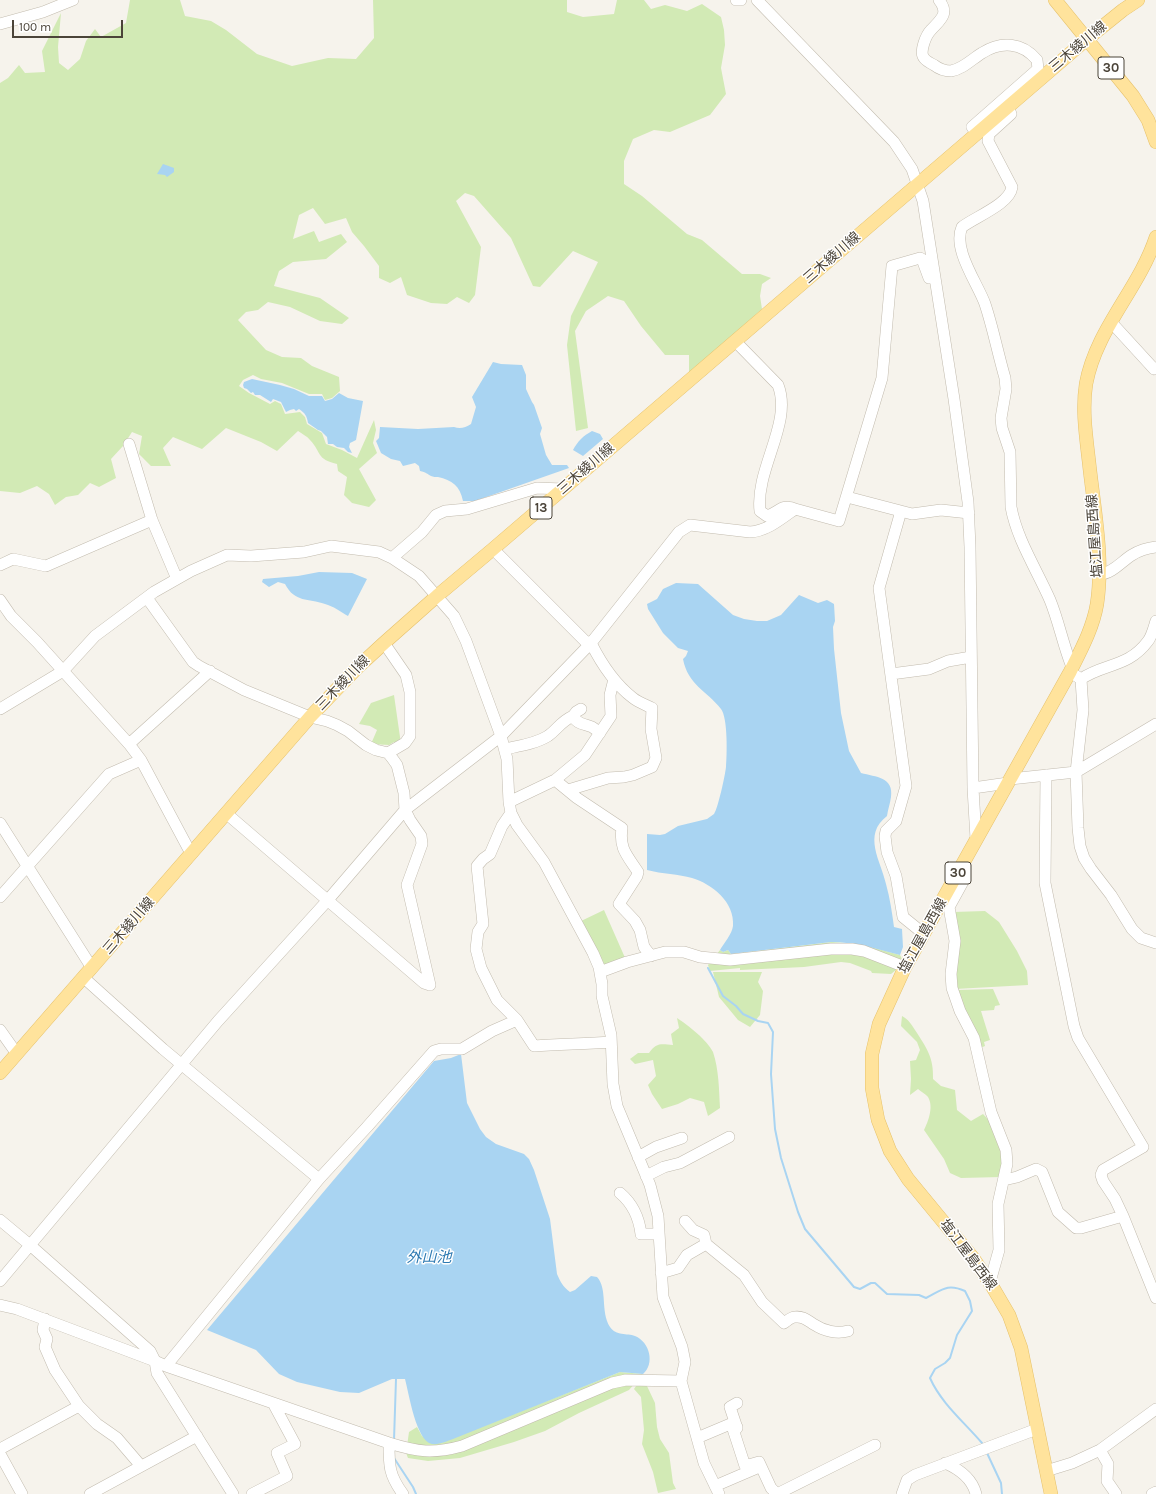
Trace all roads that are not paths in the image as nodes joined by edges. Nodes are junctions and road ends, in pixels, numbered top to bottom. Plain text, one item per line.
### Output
1 (73, 0) edge
2 (736, 0) edge
3 (741, 0) edge
4 (757, 0) edge
5 (939, 0) edge
6 (1055, 0) edge
7 (1138, 0) edge
8 (0, 24) edge
9 (1087, 39) junction
10 (1008, 107) junction
11 (977, 134) junction
12 (1156, 142) edge
13 (918, 185) junction
14 (1156, 237) edge
15 (936, 289) junction
16 (1111, 322) junction
17 (736, 341) junction
18 (1156, 368) edge
19 (129, 444) dead end
20 (563, 489) junction
21 (847, 497) junction
22 (795, 509) junction
23 (901, 511) junction
24 (969, 513) junction
25 (152, 520) junction
26 (1156, 547) edge
27 (493, 549) junction
28 (392, 558) junction
29 (0, 565) edge
30 (1100, 574) junction
31 (177, 579) junction
32 (437, 596) junction
33 (147, 598) junction
34 (1, 603) edge
35 (1156, 621) edge
36 (384, 643) junction
37 (592, 643) junction
38 (971, 657) junction
39 (1071, 669) junction
40 (63, 671) junction
41 (210, 671) junction
42 (891, 674) junction
43 (614, 679) junction
44 (1081, 679) junction
45 (0, 709) edge
46 (310, 717) junction
47 (1156, 724) edge
48 (600, 733) junction
49 (501, 736) junction
50 (129, 744) junction
51 (505, 749) junction
52 (388, 753) junction
53 (141, 760) junction
54 (1076, 772) junction
55 (1046, 775) junction
56 (555, 780) junction
57 (1009, 781) junction
58 (974, 788) junction
59 (568, 790) junction
60 (510, 807) junction
61 (405, 810) junction
62 (227, 814) junction
63 (0, 823) edge
64 (976, 839) junction
65 (193, 852) junction
66 (962, 865) junction
67 (27, 867) junction
68 (0, 897) edge
69 (328, 901) junction
70 (924, 934) junction
71 (1156, 943) edge
72 (651, 956) junction
73 (905, 967) junction
74 (600, 972) junction
75 (88, 973) junction
76 (517, 1020) junction
77 (0, 1030) edge
78 (611, 1042) junction
79 (17, 1054) junction
80 (182, 1065) junction
81 (0, 1074) edge
82 (729, 1137) dead end
83 (682, 1138) dead end
84 (638, 1157) junction
85 (646, 1176) junction
86 (318, 1179) junction
87 (1004, 1180) junction
88 (620, 1192) dead end
89 (1123, 1216) junction
90 (0, 1220) edge
91 (686, 1221) dead end
92 (658, 1234) junction
93 (706, 1244) junction
94 (30, 1245) junction
95 (661, 1273) junction
96 (0, 1280) edge
97 (990, 1282) junction
98 (1156, 1298) edge
99 (0, 1305) edge
100 (45, 1319) junction
101 (848, 1331) dead end
102 (155, 1361) junction
103 (166, 1366) junction
104 (681, 1381) junction
105 (273, 1403) junction
106 (737, 1403) dead end
107 (79, 1406) junction
108 (1156, 1409) edge
109 (736, 1426) junction
110 (1037, 1429) junction
111 (196, 1436) junction
112 (697, 1438) junction
113 (390, 1443) junction
114 (875, 1445) dead end
115 (0, 1449) edge
116 (1100, 1450) junction
117 (0, 1454) edge
118 (945, 1463) junction
119 (141, 1466) junction
120 (761, 1467) junction
121 (1046, 1471) junction
122 (717, 1490) edge
123 (905, 1491) edge
124 (1156, 1492) edge
125 (22, 1494) edge
126 (90, 1494) edge
127 (233, 1494) edge
128 (252, 1494) edge
129 (403, 1494) edge
130 (777, 1494) edge
131 (976, 1494) edge
132 (1051, 1494) edge
133 (1116, 1494) edge
134 (1152, 1494) edge

1 - 8 street
2 - 3 street
4 - 13 street
5 - 11 street
6 - 9 main road, 30
7 - 9 main road, 三木綾川線 / 13
9 - 10 main road, 三木綾川線 / 13
9 - 12 main road, 30
10 - 11 main road, 三木綾川線 / 13
10 - 39 street
11 - 13 main road, 三木綾川線 / 13
13 - 15 street
13 - 17 main road, 三木綾川線 / 13
14 - 16 main road, 塩江屋島西線 / 30
15 - 21 street
15 - 24 street
16 - 18 street
16 - 30 main road, 塩江屋島西線 / 30
17 - 20 main road, 三木綾川線 / 13
17 - 22 street
19 - 25 street
20 - 27 main road, 三木綾川線 / 13
20 - 28 street
21 - 22 street
21 - 23 street
22 - 37 street
23 - 24 street
23 - 42 street
24 - 38 street
25 - 29 street
25 - 31 street
26 - 30 street
27 - 32 main road, 三木綾川線 / 13
27 - 37 street
28 - 31 street
28 - 32 street
30 - 39 main road, 塩江屋島西線 / 30
31 - 33 street
32 - 36 main road, 三木綾川線 / 13
32 - 49 street
33 - 40 street
33 - 41 street
34 - 40 street
35 - 44 street
36 - 46 main road, 三木綾川線 / 13
36 - 52 street
37 - 43 street
37 - 49 street
38 - 42 street
38 - 58 street
39 - 44 street
39 - 57 main road, 塩江屋島西線 / 30
40 - 45 street
40 - 50 street
41 - 46 street
41 - 50 street
42 - 70 street
43 - 48 street
43 - 59 street
44 - 54 street
46 - 52 street
46 - 62 main road, 三木綾川線 / 13
47 - 54 street
48 - 51 street
48 - 56 street
49 - 51 street
49 - 61 street
50 - 53 street
51 - 60 street
52 - 61 street
53 - 65 street
53 - 67 street
54 - 55 street
54 - 71 street
55 - 57 street
55 - 89 street
56 - 59 street
56 - 60 street
57 - 58 street
57 - 64 main road, 塩江屋島西線 / 30
58 - 64 street
59 - 72 street
60 - 74 street
60 - 76 street
61 - 69 street
61 - 69 street
62 - 65 main road, 三木綾川線 / 13
62 - 69 street
63 - 67 street
64 - 66 main road, 塩江屋島西線 / 30
65 - 75 main road, 三木綾川線 / 13
66 - 70 main road, 塩江屋島西線 / 30
66 - 87 street
67 - 68 street
67 - 75 street
69 - 80 street
70 - 73 main road, 塩江屋島西線 / 30
72 - 73 street
72 - 74 street
73 - 97 main road, 塩江屋島西線 / 30
74 - 78 street
75 - 79 main road, 三木綾川線 / 13
75 - 80 street
76 - 78 street
76 - 86 street
77 - 79 street
78 - 84 street
79 - 81 main road, 三木綾川線 / 13
80 - 86 street
80 - 94 street
82 - 85 street
83 - 84 street
84 - 85 street
85 - 92 street
86 - 103 street
87 - 89 street
87 - 97 street
88 - 92 street
89 - 98 street
90 - 94 street
91 - 93 street
92 - 95 street
93 - 95 street
93 - 101 street
94 - 96 street
94 - 102 street
95 - 104 street
97 - 110 main road, 塩江屋島西線 / 30
99 - 100 street
100 - 102 street
100 - 107 street
102 - 103 street
102 - 111 street
103 - 105 street
104 - 112 street
104 - 113 street
105 - 113 street
105 - 128 street
106 - 109 street
107 - 115 street
107 - 119 street
108 - 116 street
109 - 112 street
109 - 120 street
110 - 118 street
110 - 121 main road, 塩江屋島西線 / 30
111 - 119 street
111 - 127 street
112 - 122 street
113 - 129 street
114 - 130 street
116 - 121 street
116 - 133 street
117 - 125 street
118 - 123 street
118 - 131 street
119 - 126 street
120 - 122 street
120 - 130 street
121 - 132 main road, 塩江屋島西線 / 30
124 - 134 street

